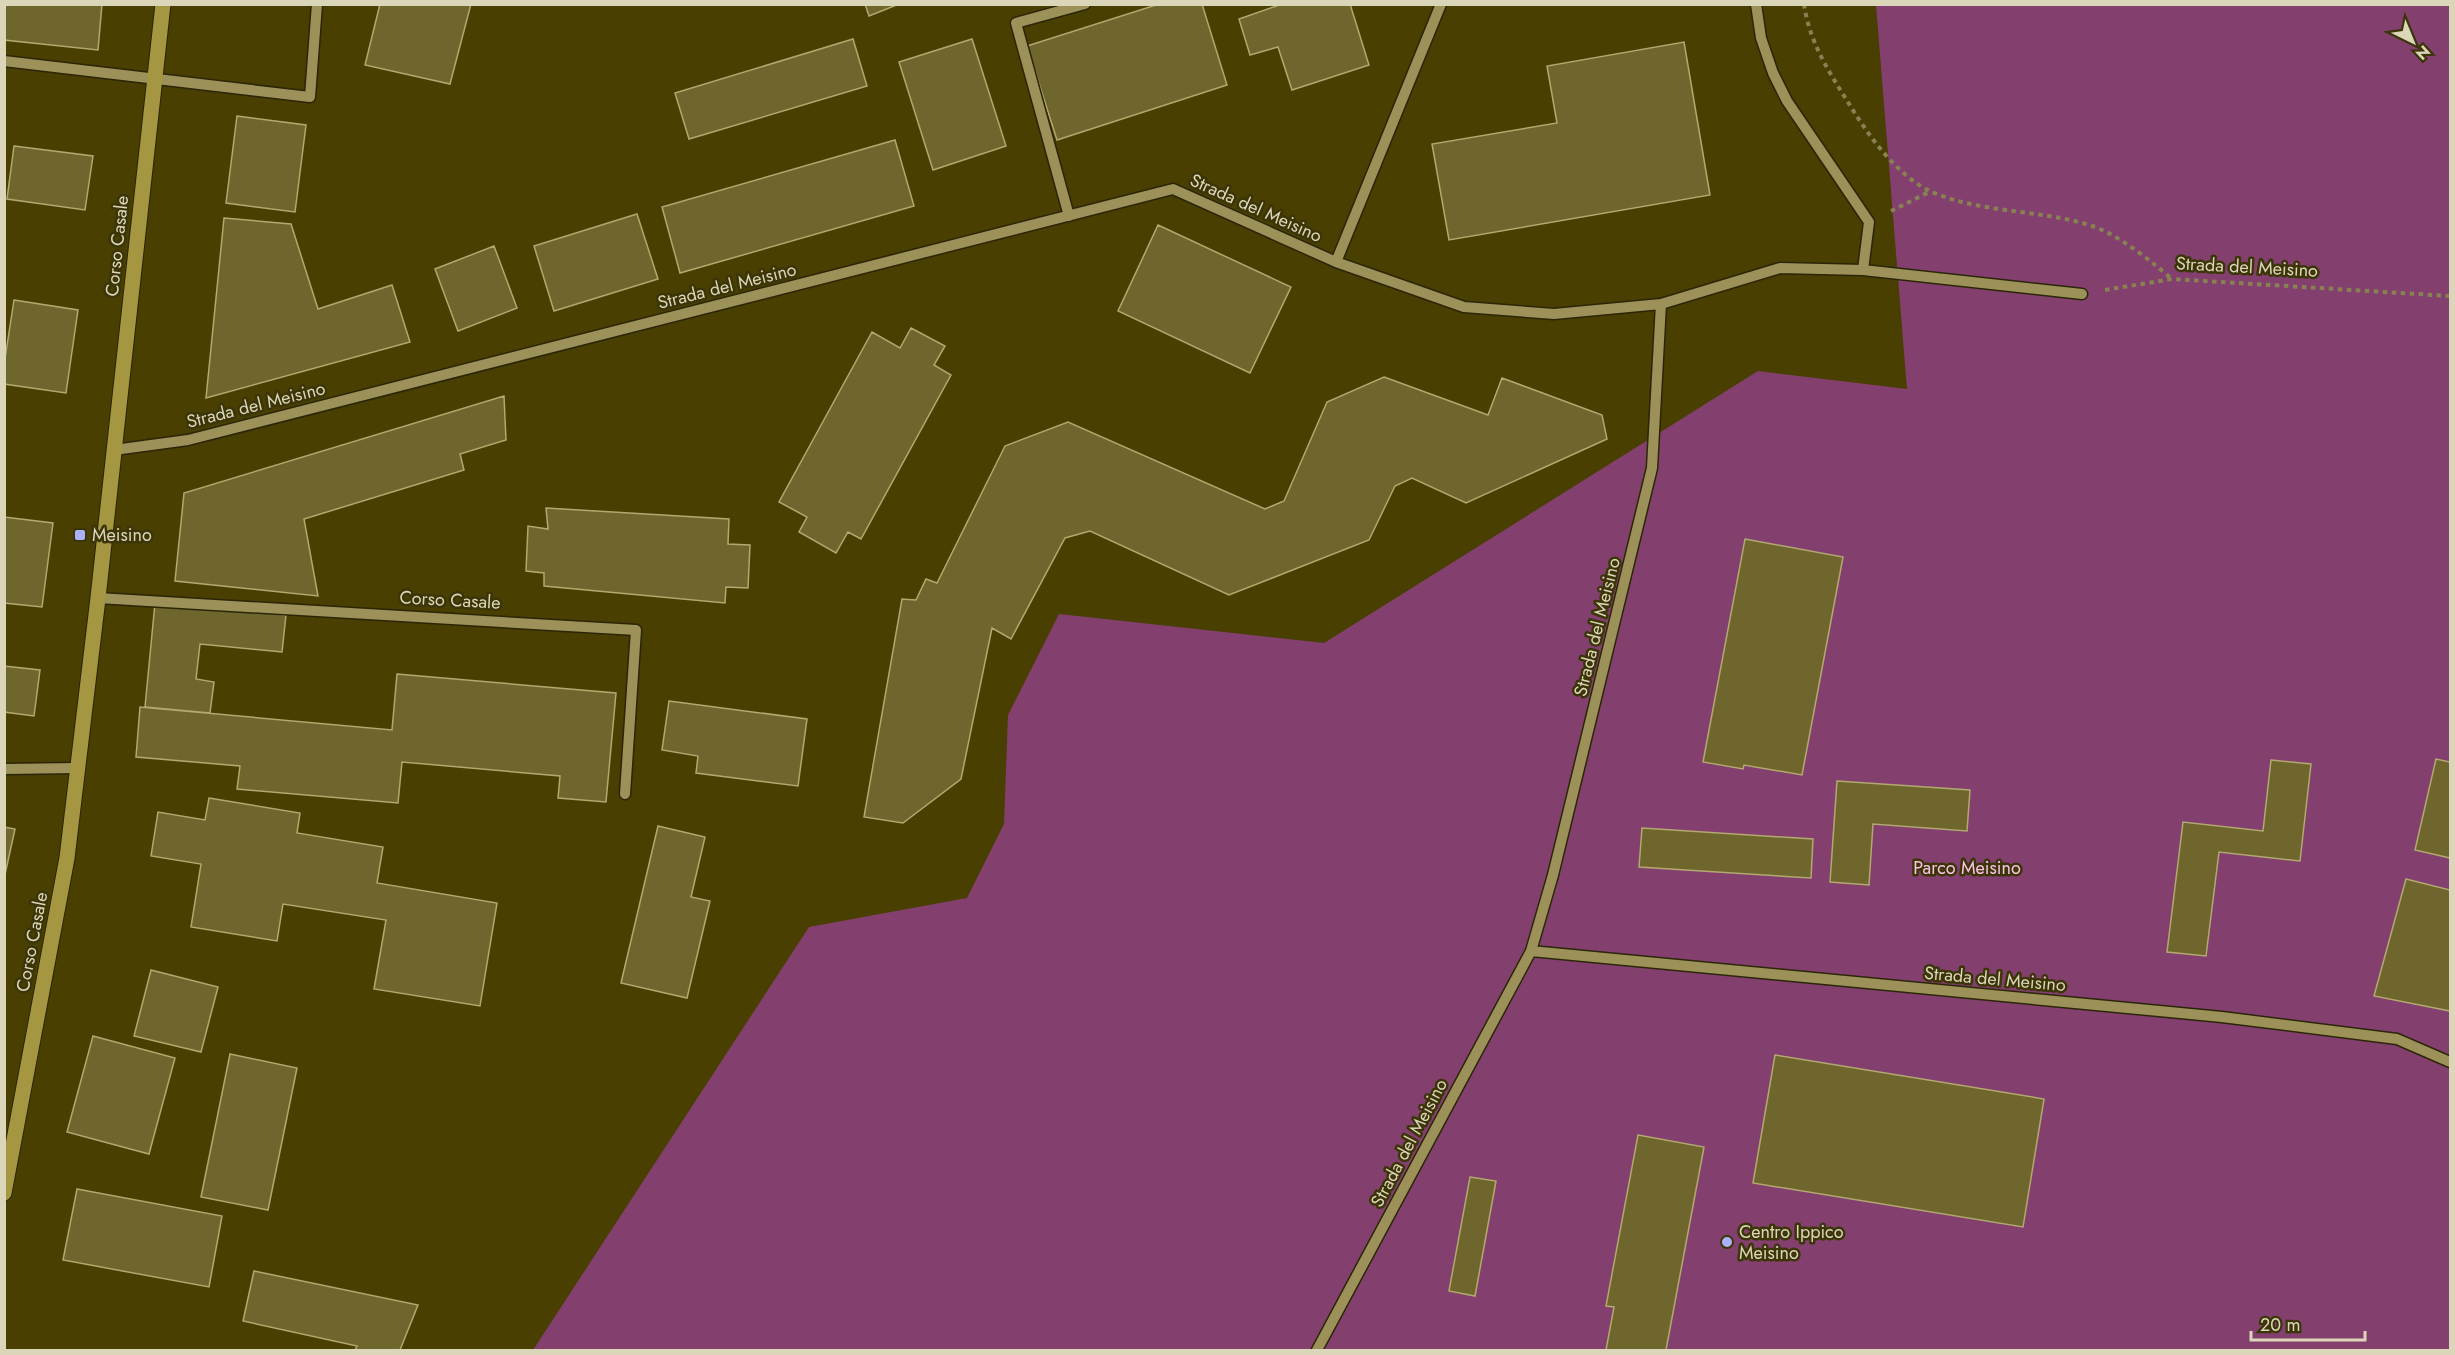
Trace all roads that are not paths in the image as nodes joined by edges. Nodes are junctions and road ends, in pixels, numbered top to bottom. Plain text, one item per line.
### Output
1 (163, 4) edge
2 (317, 4) edge
3 (1085, 4) edge
4 (1441, 4) edge
5 (1756, 4) edge
6 (4, 61) edge
7 (155, 77) junction
8 (1069, 216) junction
9 (1336, 262) junction
10 (1863, 270) junction
11 (2082, 294) road end
12 (1661, 304) junction
13 (114, 450) junction
14 (99, 598) junction
15 (78, 768) junction
16 (4, 769) edge
17 (625, 794) dead end
18 (1531, 951) junction
19 (2451, 1062) edge
20 (4, 1193) edge
21 (1317, 1350) edge

1 - 7 main road, Corso Casale
2 - 7 street
3 - 8 street
4 - 9 street, Strada del Meisino
5 - 10 street
6 - 7 street
7 - 13 main road, Corso Casale
8 - 9 street, Strada del Meisino
8 - 13 street, Strada del Meisino
9 - 12 street, Strada del Meisino
10 - 11 street, Strada del Meisino
10 - 12 street, Strada del Meisino
12 - 18 street, Strada del Meisino
13 - 14 main road, Corso Casale
14 - 15 main road, Corso Casale
14 - 17 street, Corso Casale
15 - 16 street
15 - 20 main road, Corso Casale
18 - 19 street, Strada del Meisino
18 - 21 street, Strada del Meisino

